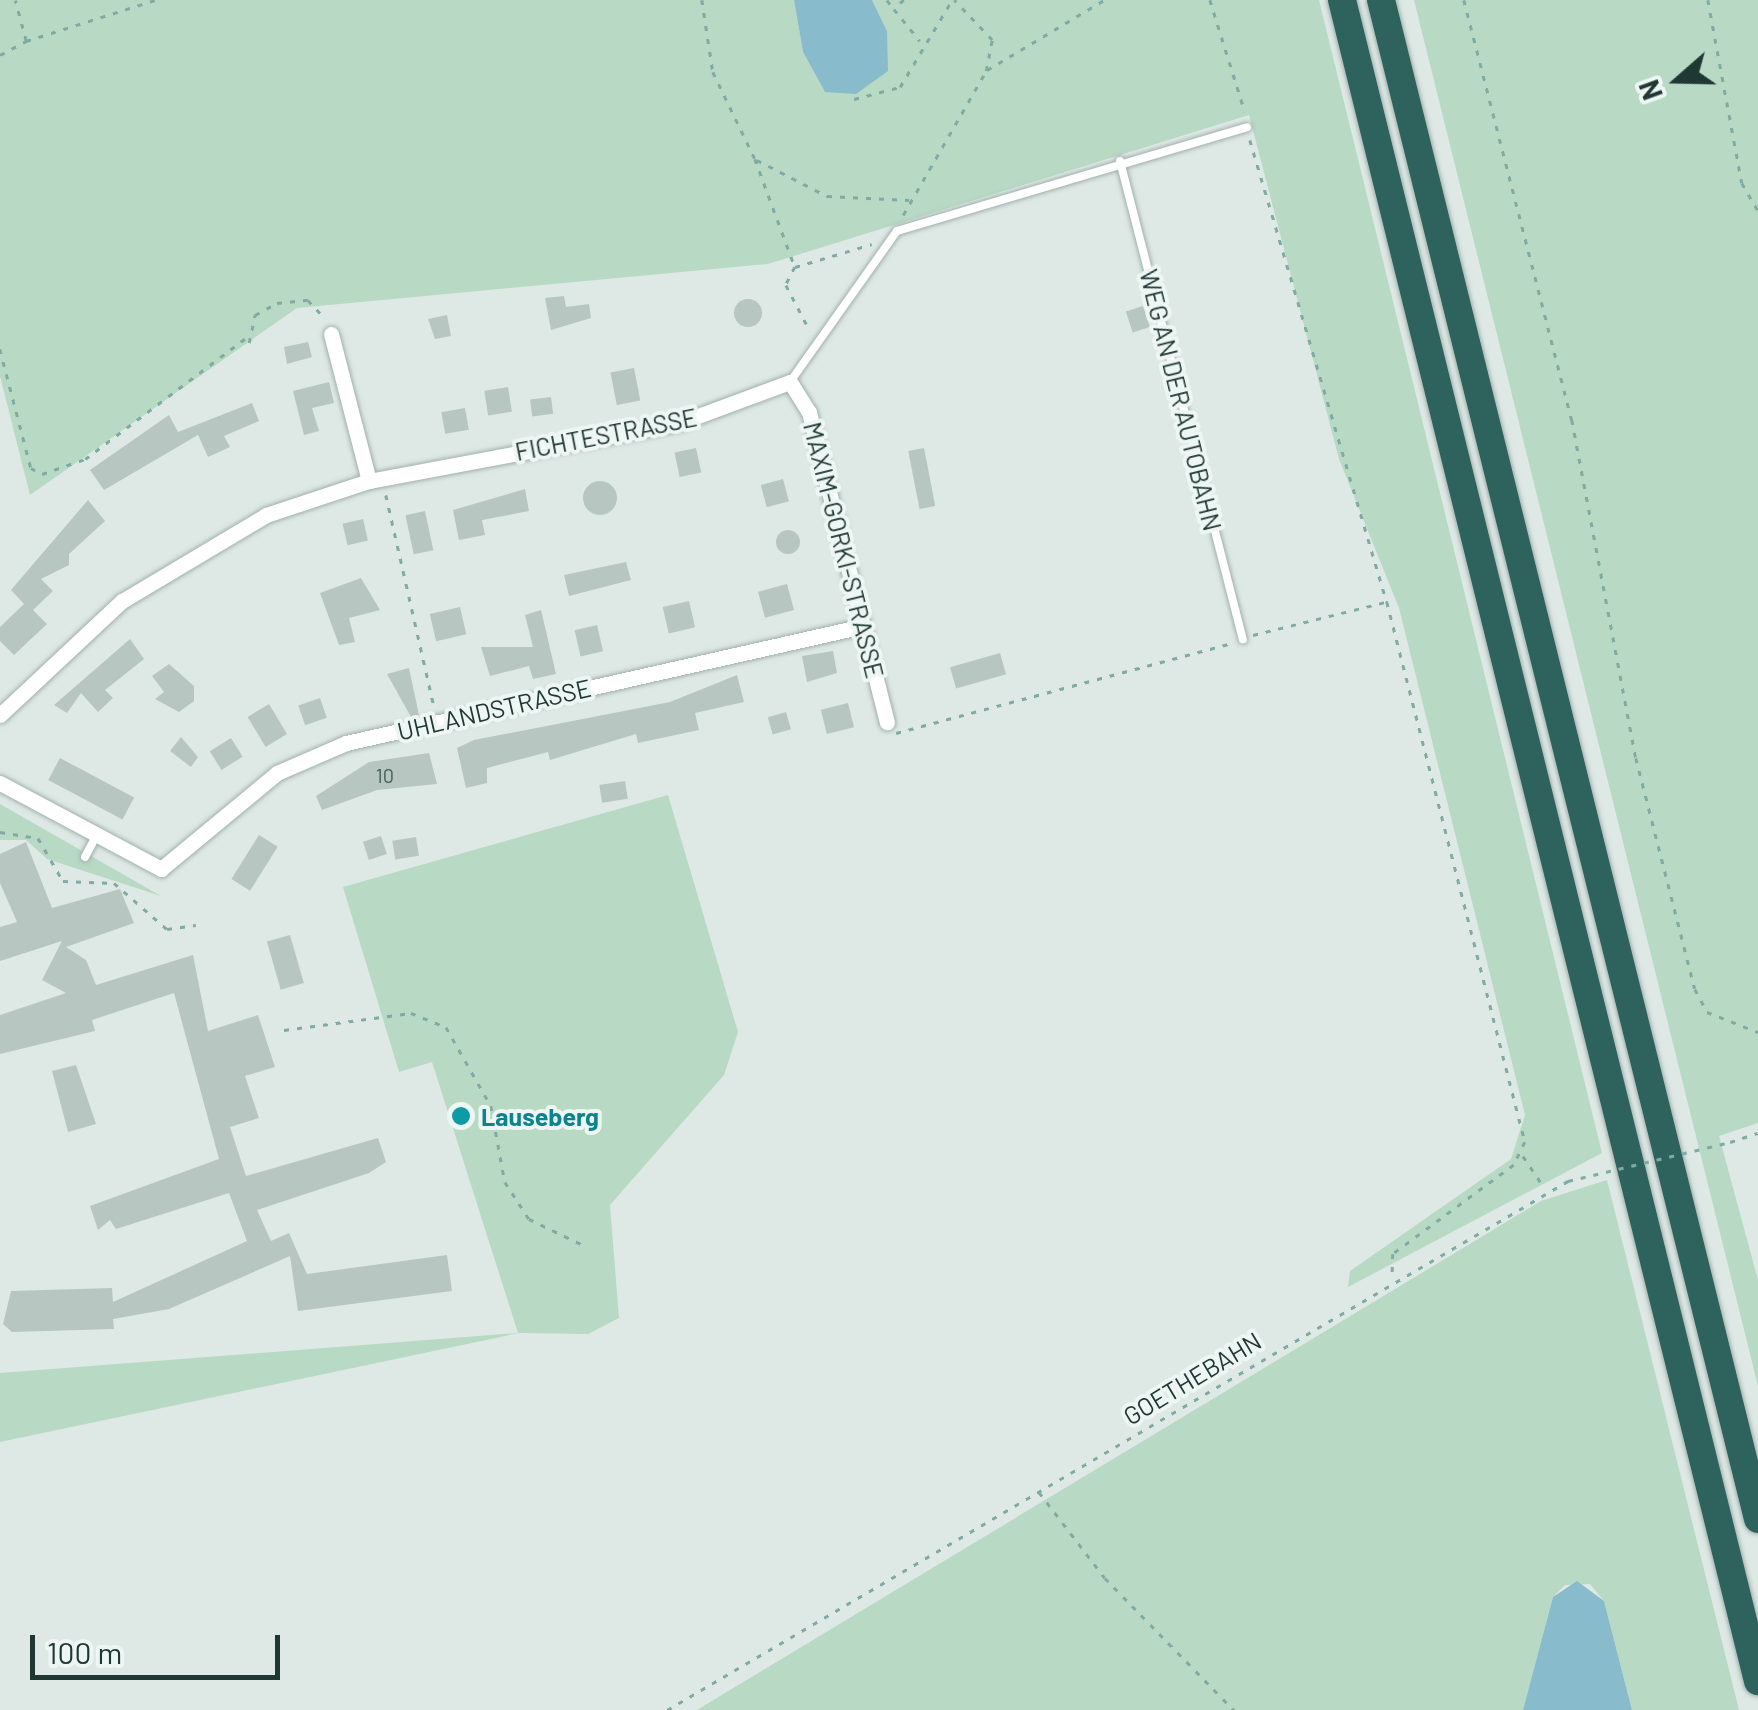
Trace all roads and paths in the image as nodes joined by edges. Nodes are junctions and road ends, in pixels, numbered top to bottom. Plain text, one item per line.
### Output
1 (15, 0) edge
2 (154, 0) edge
3 (702, 0) edge
4 (887, 0) edge
5 (904, 0) edge
6 (953, 0) edge
7 (1104, 0) edge
8 (1210, 0) edge
9 (1342, 0) edge
10 (1381, 0) edge
11 (1464, 0) edge
12 (1708, 0) edge
13 (894, 9) junction
14 (26, 41) junction
15 (921, 42) junction
16 (0, 55) edge
17 (986, 70) junction
18 (854, 99) dead end
19 (1247, 127) junction
20 (755, 159) junction
21 (1120, 161) junction
22 (1758, 212) edge
23 (883, 241) junction
24 (795, 267) junction
25 (331, 334) joint
26 (248, 336) junction
27 (250, 343) dead end
28 (0, 349) edge
29 (819, 351) junction
30 (790, 382) junction
31 (375, 479) junction
32 (1387, 602) junction
33 (863, 626) junction
34 (1243, 638) junction
35 (0, 716) edge
36 (438, 722) junction
37 (888, 722) joint
38 (0, 784) edge
39 (0, 832) edge
40 (96, 836) junction
41 (85, 857) dead end
42 (196, 925) dead end
43 (284, 1030) dead end
44 (1758, 1032) edge
45 (1758, 1134) edge
46 (1522, 1154) junction
47 (1544, 1188) junction
48 (581, 1244) dead end
49 (1392, 1279) junction
50 (1038, 1490) junction
51 (1758, 1518) edge
52 (1758, 1681) edge
53 (667, 1710) edge
54 (1234, 1710) edge

1 - 14 path
2 - 14 path
3 - 20 path
4 - 13 path
5 - 13 path
6 - 15 path
6 - 17 path
7 - 17 path
8 - 19 path
9 - 52 highway
10 - 51 highway
11 - 44 path
12 - 22 path
13 - 15 path
14 - 16 path
15 - 18 path
17 - 20 path
19 - 21 lane
19 - 32 path
20 - 24 path
21 - 23 lane
21 - 34 lane, WEG AN DER AUTOBAHN
23 - 24 path
23 - 29 lane, FICHTESTRASSE
24 - 29 path
25 - 26 path
25 - 31 street
26 - 27 path
26 - 28 path
29 - 30 lane, FICHTESTRASSE
30 - 31 street, FICHTESTRASSE
30 - 33 street, MAXIM-GORKI-STRASSE
31 - 35 street, FICHTESTRASSE
31 - 36 path
32 - 34 path
32 - 46 path
33 - 36 street, UHLANDSTRASSE
33 - 37 street, MAXIM-GORKI-STRASSE
34 - 37 path
36 - 40 street, UHLANDSTRASSE
38 - 40 street
39 - 42 path
40 - 41 lane
43 - 48 path
45 - 47 path, GOETHEBAHN, bridge
46 - 47 path
46 - 49 path
47 - 49 path, GOETHEBAHN
49 - 50 path, GOETHEBAHN
50 - 53 path, GOETHEBAHN
50 - 54 path

